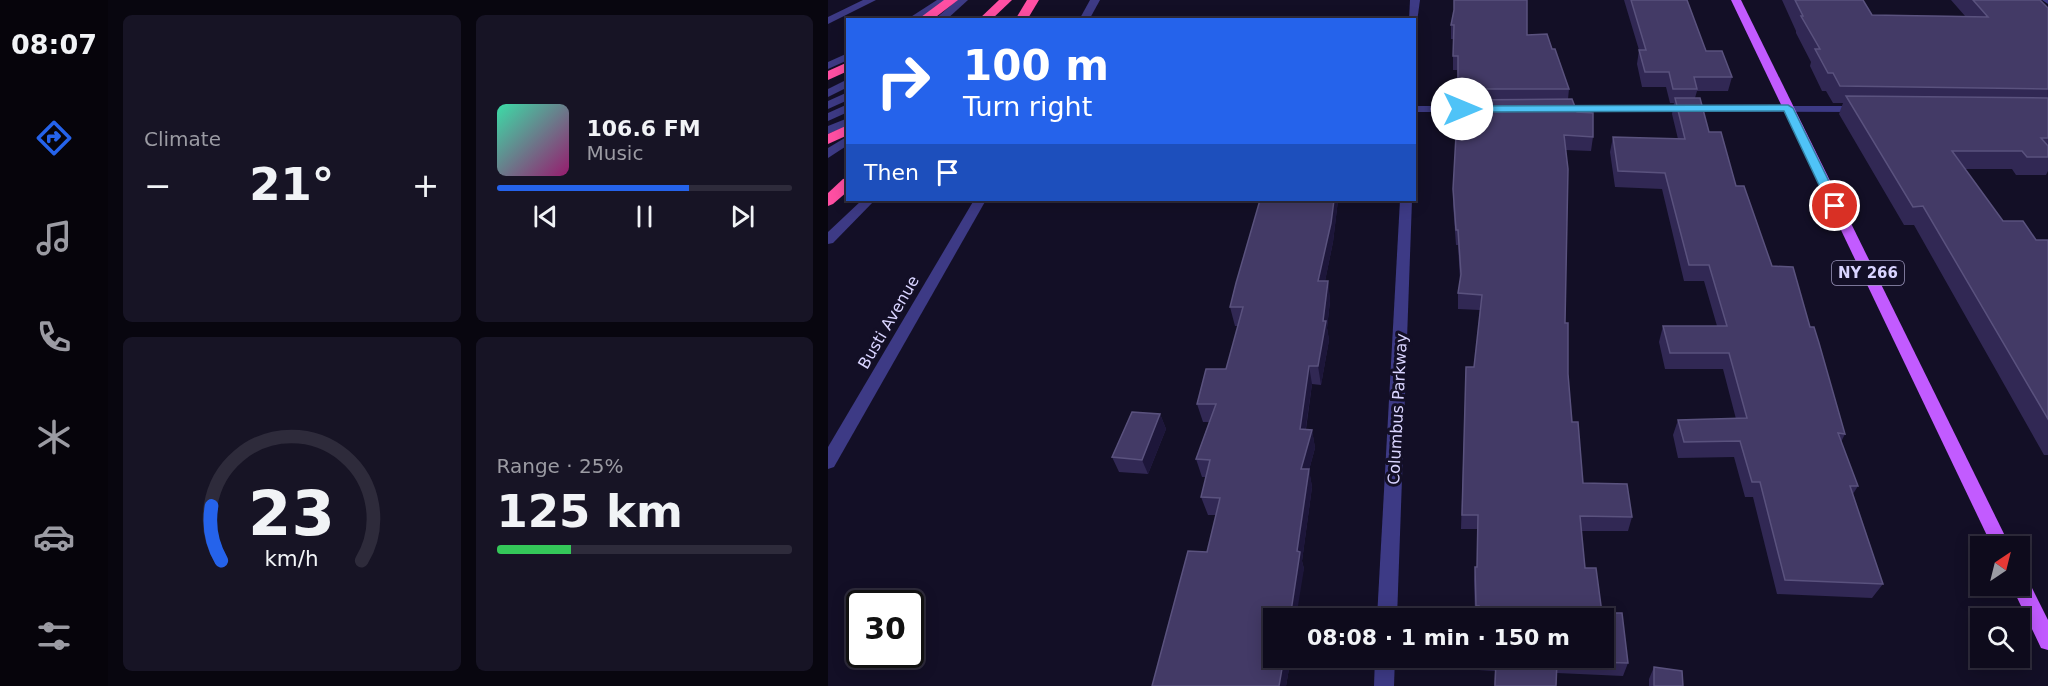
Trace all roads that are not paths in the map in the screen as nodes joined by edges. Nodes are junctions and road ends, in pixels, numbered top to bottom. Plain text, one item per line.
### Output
1 (872, 0) edge
2 (944, 0) edge
3 (952, 0) edge
4 (963, 0) edge
5 (1006, 0) edge
6 (1033, 0) edge
7 (1095, 0) edge
8 (1415, 0) edge
9 (1736, 0) edge
10 (913, 18) edge
11 (926, 18) edge
12 (941, 18) edge
13 (986, 18) edge
14 (1022, 18) edge
15 (1085, 18) edge
16 (1414, 18) edge
17 (828, 21) edge
18 (846, 49) edge
19 (828, 56) edge
20 (846, 57) edge
21 (828, 66) edge
22 (846, 67) edge
23 (828, 76) edge
24 (846, 77) edge
25 (846, 83) edge
26 (828, 86) edge
27 (828, 94) edge
28 (846, 96) edge
29 (828, 106) edge
30 (846, 108) edge
31 (1788, 108) junction
32 (1416, 109) edge
33 (1486, 109) edge
34 (1544, 109) edge
35 (1876, 109) edge
36 (828, 118) edge
37 (846, 122) edge
38 (828, 130) edge
39 (846, 130) edge
40 (846, 139) edge
41 (828, 140) edge
42 (846, 140) edge
43 (828, 148) edge
44 (828, 154) edge
45 (846, 184) edge
46 (828, 201) edge
47 (868, 201) edge
48 (979, 201) edge
49 (1406, 201) edge
50 (828, 240) edge
51 (828, 462) edge
52 (1996, 536) edge
53 (2026, 596) edge
54 (1387, 608) edge
55 (2048, 641) edge
56 (1385, 668) edge
57 (1384, 686) edge

1 - 17 street
2 - 10 street
3 - 11 highway
4 - 12 street
5 - 13 highway
6 - 14 highway
7 - 15 street
8 - 16 street
9 - 31 main road, NY 266
18 - 19 street
20 - 21 street
22 - 23 highway
24 - 26 street
25 - 27 street
28 - 29 street
30 - 36 street
31 - 34 street
31 - 35 street
31 - 52 main road, NY 266
32 - 33 street
37 - 38 street
39 - 41 highway
40 - 43 street
42 - 44 street
45 - 46 highway
47 - 50 street
48 - 51 street, Busti Avenue
49 - 54 street, Columbus Parkway
53 - 55 main road
56 - 57 street

